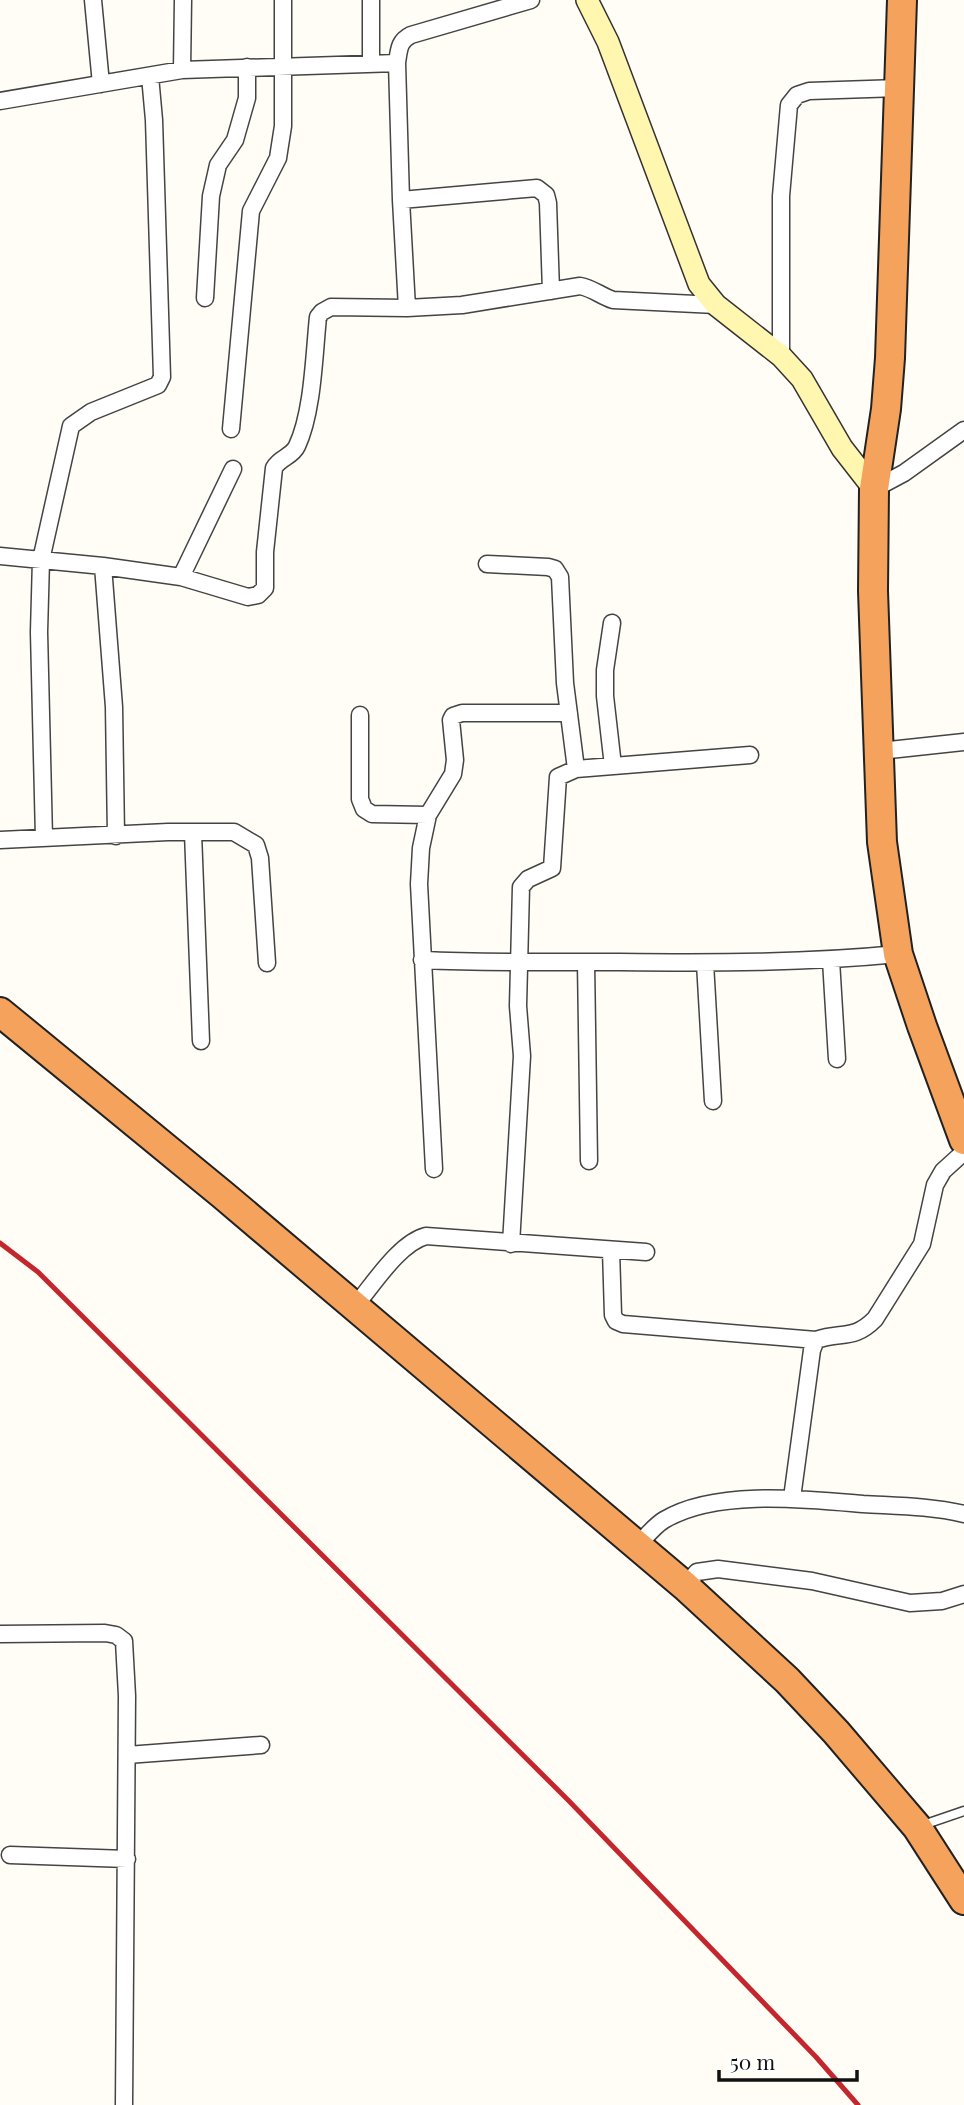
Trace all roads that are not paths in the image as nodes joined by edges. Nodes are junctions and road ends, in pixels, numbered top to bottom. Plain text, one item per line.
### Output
1 (93, 0) edge
2 (183, 0) edge
3 (283, 0) edge
4 (371, 0) edge
5 (531, 0) edge
6 (587, 0) edge
7 (902, 0) edge
8 (397, 62) junction
9 (371, 64) junction
10 (281, 66) junction
11 (247, 67) junction
12 (182, 70) junction
13 (150, 76) junction
14 (101, 84) junction
15 (899, 88) junction
16 (0, 101) edge
17 (401, 200) junction
18 (551, 291) junction
19 (205, 298) dead end
20 (716, 305) junction
21 (407, 308) junction
22 (781, 355) junction
23 (231, 429) dead end
24 (964, 430) edge
25 (233, 469) dead end
26 (874, 489) junction
27 (0, 556) edge
28 (41, 560) junction
29 (487, 564) dead end
30 (103, 566) junction
31 (181, 577) junction
32 (612, 623) dead end
33 (569, 713) junction
34 (360, 715) dead end
35 (964, 742) edge
36 (880, 751) junction
37 (750, 755) dead end
38 (613, 766) junction
39 (576, 769) junction
40 (428, 815) junction
41 (193, 833) junction
42 (116, 836) junction
43 (44, 838) junction
44 (0, 840) edge
45 (898, 954) junction
46 (422, 960) junction
47 (831, 960) junction
48 (586, 962) junction
49 (267, 963) dead end
50 (705, 963) junction
51 (518, 964) junction
52 (0, 1012) edge
53 (201, 1041) dead end
54 (837, 1059) dead end
55 (713, 1101) dead end
56 (964, 1140) edge
57 (964, 1152) edge
58 (589, 1161) dead end
59 (434, 1169) dead end
60 (511, 1244) junction
61 (611, 1250) junction
62 (646, 1252) dead end
63 (355, 1306) junction
64 (816, 1340) junction
65 (792, 1498) junction
66 (964, 1514) edge
67 (637, 1546) junction
68 (685, 1586) junction
69 (964, 1594) edge
70 (0, 1634) edge
71 (261, 1745) dead end
72 (127, 1755) junction
73 (964, 1811) edge
74 (917, 1827) junction
75 (10, 1856) dead end
76 (127, 1860) junction
77 (964, 1900) edge
78 (124, 2105) edge

1 - 14 street
2 - 12 street
3 - 10 street
4 - 9 street
5 - 8 street
6 - 20 street
7 - 15 highway
8 - 9 street
8 - 17 street
9 - 10 street
10 - 11 street
10 - 23 street
11 - 12 street
11 - 19 street
12 - 13 street
13 - 14 street
13 - 28 street
14 - 16 street
15 - 22 street
15 - 26 highway
17 - 18 street
17 - 21 street
18 - 20 street
18 - 21 street
20 - 22 street
21 - 31 street
22 - 26 street
24 - 26 street
25 - 31 street
26 - 36 highway
27 - 28 street
28 - 30 street
28 - 43 street
29 - 33 street
30 - 31 street
30 - 42 street
32 - 38 street
33 - 39 street
33 - 40 street
34 - 40 street
35 - 36 street
36 - 45 highway
37 - 38 street
38 - 39 street
39 - 51 street
40 - 46 street
41 - 42 street
41 - 49 street
41 - 53 street
42 - 43 street
43 - 44 street
45 - 47 street
45 - 56 highway
46 - 51 street
46 - 59 street
47 - 50 street
47 - 54 street
48 - 50 street
48 - 51 street
48 - 58 street
50 - 55 street
51 - 60 street
52 - 63 highway
57 - 64 street
60 - 61 street
60 - 63 street
61 - 62 street
61 - 64 street
63 - 67 highway
64 - 65 street
65 - 66 street
65 - 67 street
67 - 68 highway
68 - 69 street
68 - 74 highway
70 - 72 street
71 - 72 street
72 - 76 street
73 - 74 lane
74 - 77 highway
75 - 76 street
76 - 78 street

